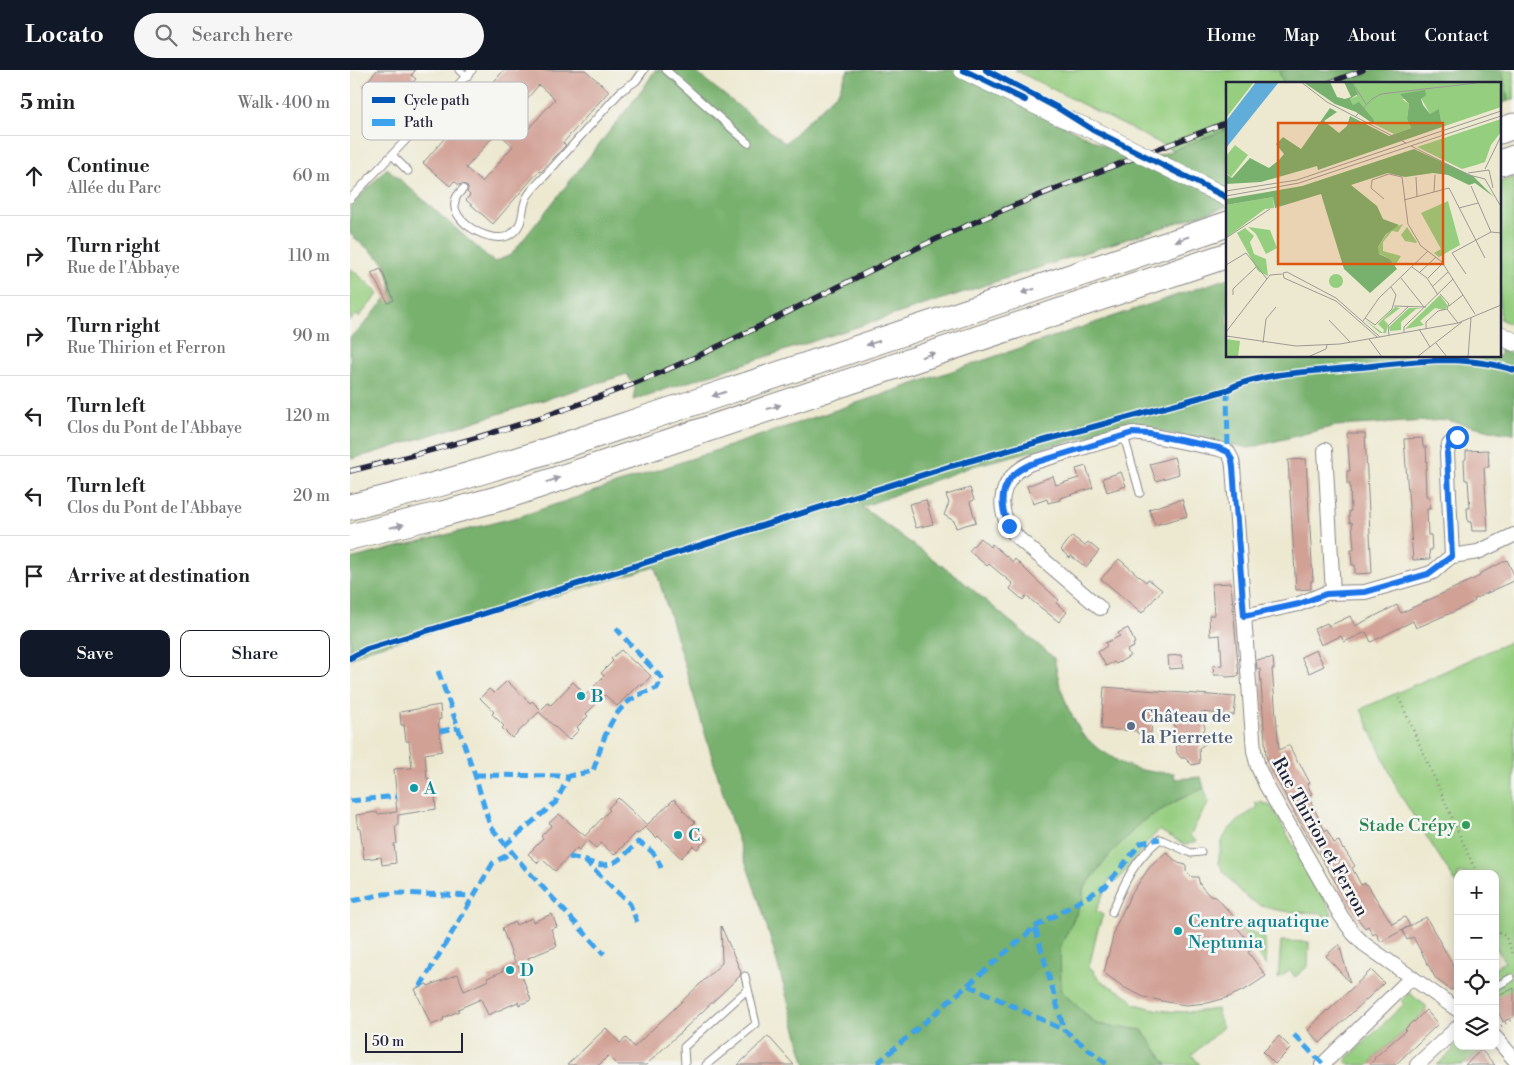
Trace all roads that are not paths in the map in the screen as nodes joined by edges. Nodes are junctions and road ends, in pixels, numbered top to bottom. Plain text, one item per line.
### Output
1 (459, 70) edge
2 (472, 70) edge
3 (644, 70) edge
4 (666, 70) edge
5 (963, 70) edge
6 (986, 70) edge
7 (467, 77) junction
8 (462, 82) edge
9 (1514, 126) edge
10 (1093, 130) junction
11 (1502, 130) edge
12 (406, 140) edge
13 (748, 143) dead end
14 (392, 155) junction
15 (1514, 158) edge
16 (1502, 162) edge
17 (408, 171) dead end
18 (463, 189) dead end
19 (1226, 197) edge
20 (350, 200) edge
21 (1226, 225) edge
22 (1226, 256) edge
23 (1502, 336) edge
24 (1514, 342) edge
25 (1124, 436) junction
26 (1457, 437) dead end
27 (1325, 450) dead end
28 (1140, 493) dead end
29 (350, 507) edge
30 (1514, 535) edge
31 (350, 537) edge
32 (1452, 556) junction
33 (1333, 593) junction
34 (1100, 608) dead end
35 (1244, 616) junction
36 (1201, 852) dead end
37 (1112, 912) dead end
38 (745, 976) dead end
39 (1412, 977) junction
40 (1511, 978) dead end
41 (1499, 985) edge
42 (748, 989) junction
43 (1454, 1007) edge
44 (1454, 1031) edge
45 (1499, 1041) edge
46 (1514, 1059) edge
47 (686, 1065) edge
48 (706, 1065) edge
49 (1322, 1065) edge
50 (1417, 1065) edge

1 - 7 lane
2 - 7 lane
3 - 18 lane
4 - 13 lane
5 - 10 street
6 - 10 street
7 - 8 lane
9 - 11 highway
10 - 19 street, bridge
12 - 14 lane
14 - 17 lane
14 - 20 lane
15 - 16 highway
21 -> 29 highway
31 -> 22 highway
23 - 24 street
25 - 28 lane
25 - 34 street
25 - 35 street, Rue Thirion et Ferron
26 - 32 street
27 - 33 street
30 - 32 street
32 - 33 street
33 - 35 street
35 - 39 street, Rue Thirion et Ferron
36 - 37 lane
38 - 42 lane
39 - 43 street, Rue Thirion et Ferron
39 - 49 street
40 - 41 lane
42 - 47 lane
42 - 48 lane
44 - 50 street
45 - 46 street

